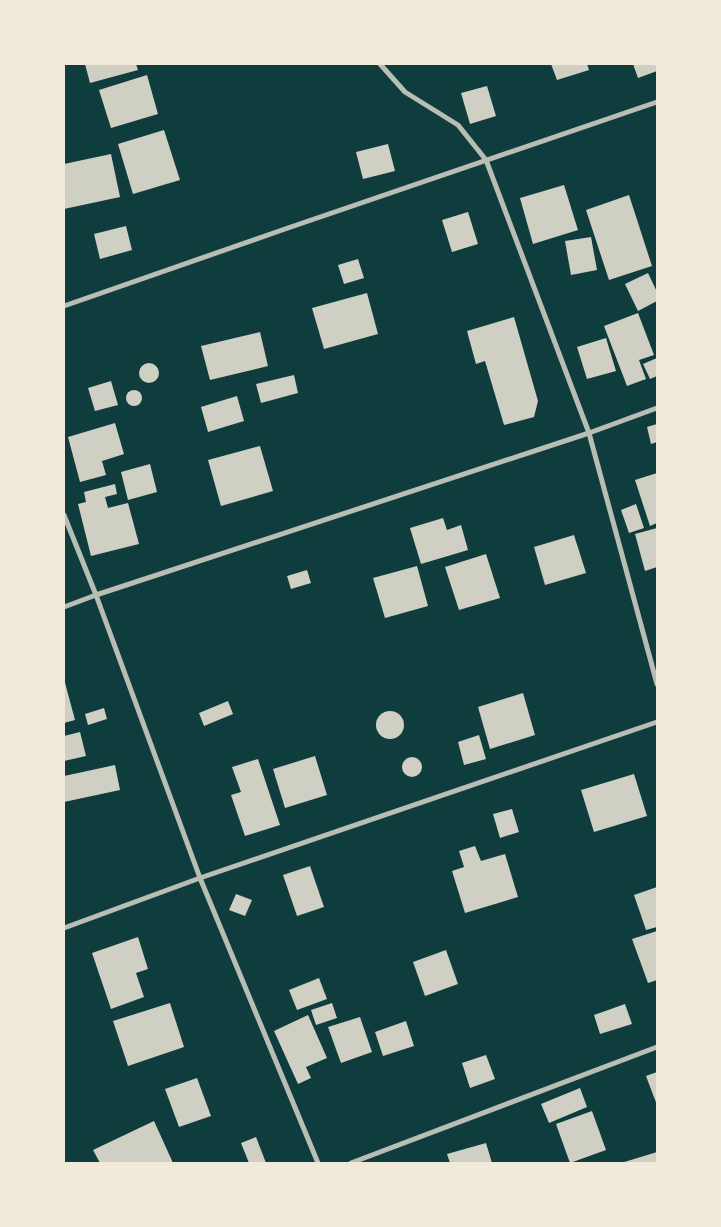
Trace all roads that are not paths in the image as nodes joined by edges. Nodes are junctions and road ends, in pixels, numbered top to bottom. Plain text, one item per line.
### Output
1 (380, 64) edge
2 (657, 102) edge
3 (486, 160) junction
4 (64, 306) edge
5 (657, 408) edge
6 (589, 433) junction
7 (64, 515) edge
8 (96, 595) junction
9 (64, 608) edge
10 (657, 684) edge
11 (657, 722) edge
12 (200, 878) junction
13 (64, 928) edge
14 (657, 1047) edge
15 (318, 1163) edge
16 (351, 1163) edge

1 - 3 street
2 - 3 street
3 - 4 street
3 - 6 street
5 - 6 street
6 - 8 street
6 - 10 street
7 - 8 street
8 - 9 street
8 - 12 street
11 - 12 street
12 - 13 street
12 - 15 street
14 - 16 street

